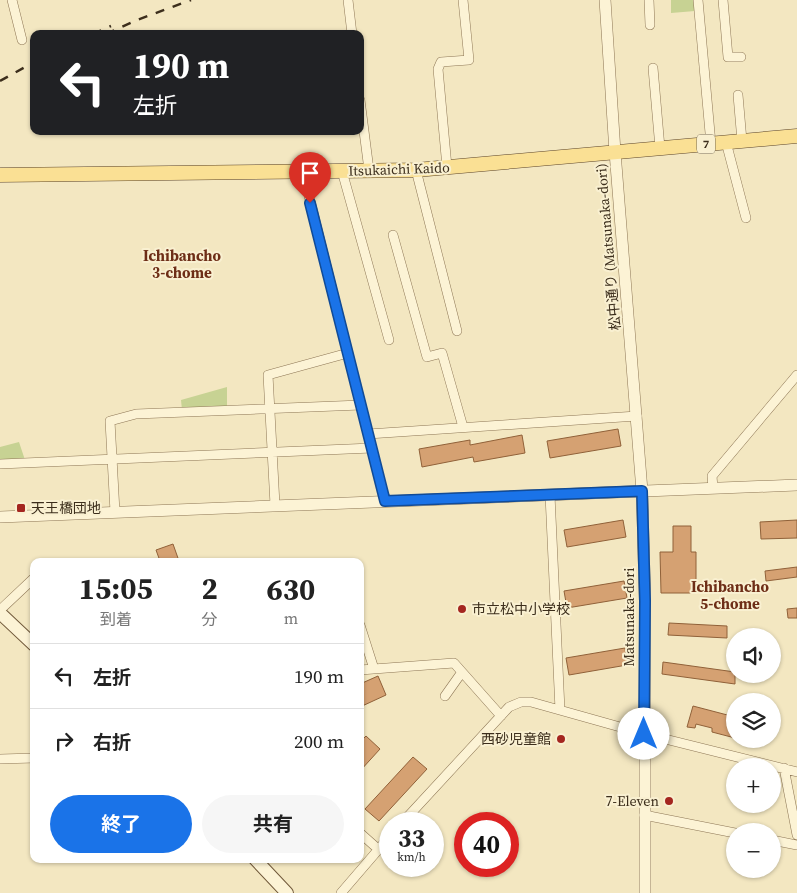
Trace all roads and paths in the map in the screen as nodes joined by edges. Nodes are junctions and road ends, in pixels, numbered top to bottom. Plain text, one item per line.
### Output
1 (12, 0) edge
2 (348, 0) edge
3 (463, 0) edge
4 (605, 0) edge
5 (649, 0) edge
6 (698, 0) edge
7 (723, 0) edge
8 (651, 19) dead end
9 (352, 30) edge
10 (22, 40) dead end
11 (741, 57) dead end
12 (653, 68) dead end
13 (738, 95) dead end
14 (364, 131) edge
15 (797, 136) edge
16 (742, 141) junction
17 (726, 142) junction
18 (711, 144) junction
19 (660, 148) junction
20 (615, 152) junction
21 (447, 167) junction
22 (369, 170) junction
23 (416, 170) junction
24 (342, 171) junction
25 (303, 172) junction
26 (0, 176) edge
27 (746, 218) dead end
28 (393, 235) dead end
29 (457, 331) dead end
30 (389, 340) dead end
31 (348, 353) junction
32 (797, 375) edge
33 (361, 405) junction
34 (270, 409) junction
35 (637, 416) junction
36 (463, 427) junction
37 (368, 434) junction
38 (372, 448) junction
39 (272, 452) junction
40 (113, 459) junction
41 (0, 464) edge
42 (797, 485) edge
43 (712, 488) junction
44 (642, 491) junction
45 (550, 495) junction
46 (385, 501) junction
47 (274, 505) junction
48 (115, 512) junction
49 (0, 517) edge
50 (30, 582) edge
51 (0, 612) edge
52 (364, 638) edge
53 (30, 641) edge
54 (374, 669) junction
55 (364, 670) edge
56 (462, 672) junction
57 (445, 696) dead end
58 (560, 710) junction
59 (501, 716) junction
60 (644, 734) junction
61 (30, 758) edge
62 (0, 759) edge
63 (784, 768) junction
64 (797, 772) edge
65 (412, 812) edge
66 (644, 815) junction
67 (726, 831) edge
68 (797, 834) edge
69 (364, 837) edge
70 (781, 842) edge
71 (797, 845) edge
72 (378, 849) joint
73 (259, 863) edge
74 (286, 893) edge
75 (341, 893) edge
76 (645, 893) edge

1 - 10 street
2 - 9 street
3 - 21 street
4 - 20 street, 松中通り (Matsunaka-dori)
5 - 8 street
6 - 18 street
7 - 11 street
12 - 19 street
13 - 16 street
14 - 22 street
15 - 16 main road, Itsukaichi Kaido / 7
16 - 17 main road, Itsukaichi Kaido / 7
17 - 18 main road, Itsukaichi Kaido / 7
17 - 27 street
18 - 19 main road, Itsukaichi Kaido / 7
19 - 20 main road, Itsukaichi Kaido / 7
20 - 21 main road, Itsukaichi Kaido / 7
20 - 35 street, 松中通り (Matsunaka-dori)
21 - 23 main road, Itsukaichi Kaido / 7
22 - 23 main road, Itsukaichi Kaido / 7
22 - 24 main road, Itsukaichi Kaido / 7
23 - 29 street
24 - 25 main road, Itsukaichi Kaido / 7
24 - 30 street
25 - 26 main road, Itsukaichi Kaido / 7
25 - 31 street
28 - 36 street
31 - 33 street
31 - 34 street
32 - 43 street
33 - 34 street
33 - 37 street
34 - 39 street
34 - 40 street
35 - 36 street
35 - 44 street, 松中通り (Matsunaka-dori)
36 - 37 street
37 - 38 street
38 - 39 street
38 - 46 street
39 - 40 street
39 - 47 street
40 - 41 street
40 - 48 street
42 - 43 street
43 - 44 street
44 - 45 street
44 - 60 street, Matsunaka-dori
45 - 46 street
45 - 58 street
46 - 47 street
47 - 48 street
48 - 49 street
50 - 51 street
51 - 53 main road
52 - 54 street
54 - 55 street
54 - 56 street
56 - 57 street
56 - 59 street
58 - 59 street
58 - 60 street
59 - 65 street
60 - 63 street
60 - 66 street, Matsunaka-dori
61 - 62 street
63 - 64 street
63 - 68 street
66 - 67 street
66 - 76 street, Matsunaka-dori
69 - 72 street
70 - 71 street
72 - 75 street
73 - 74 main road

